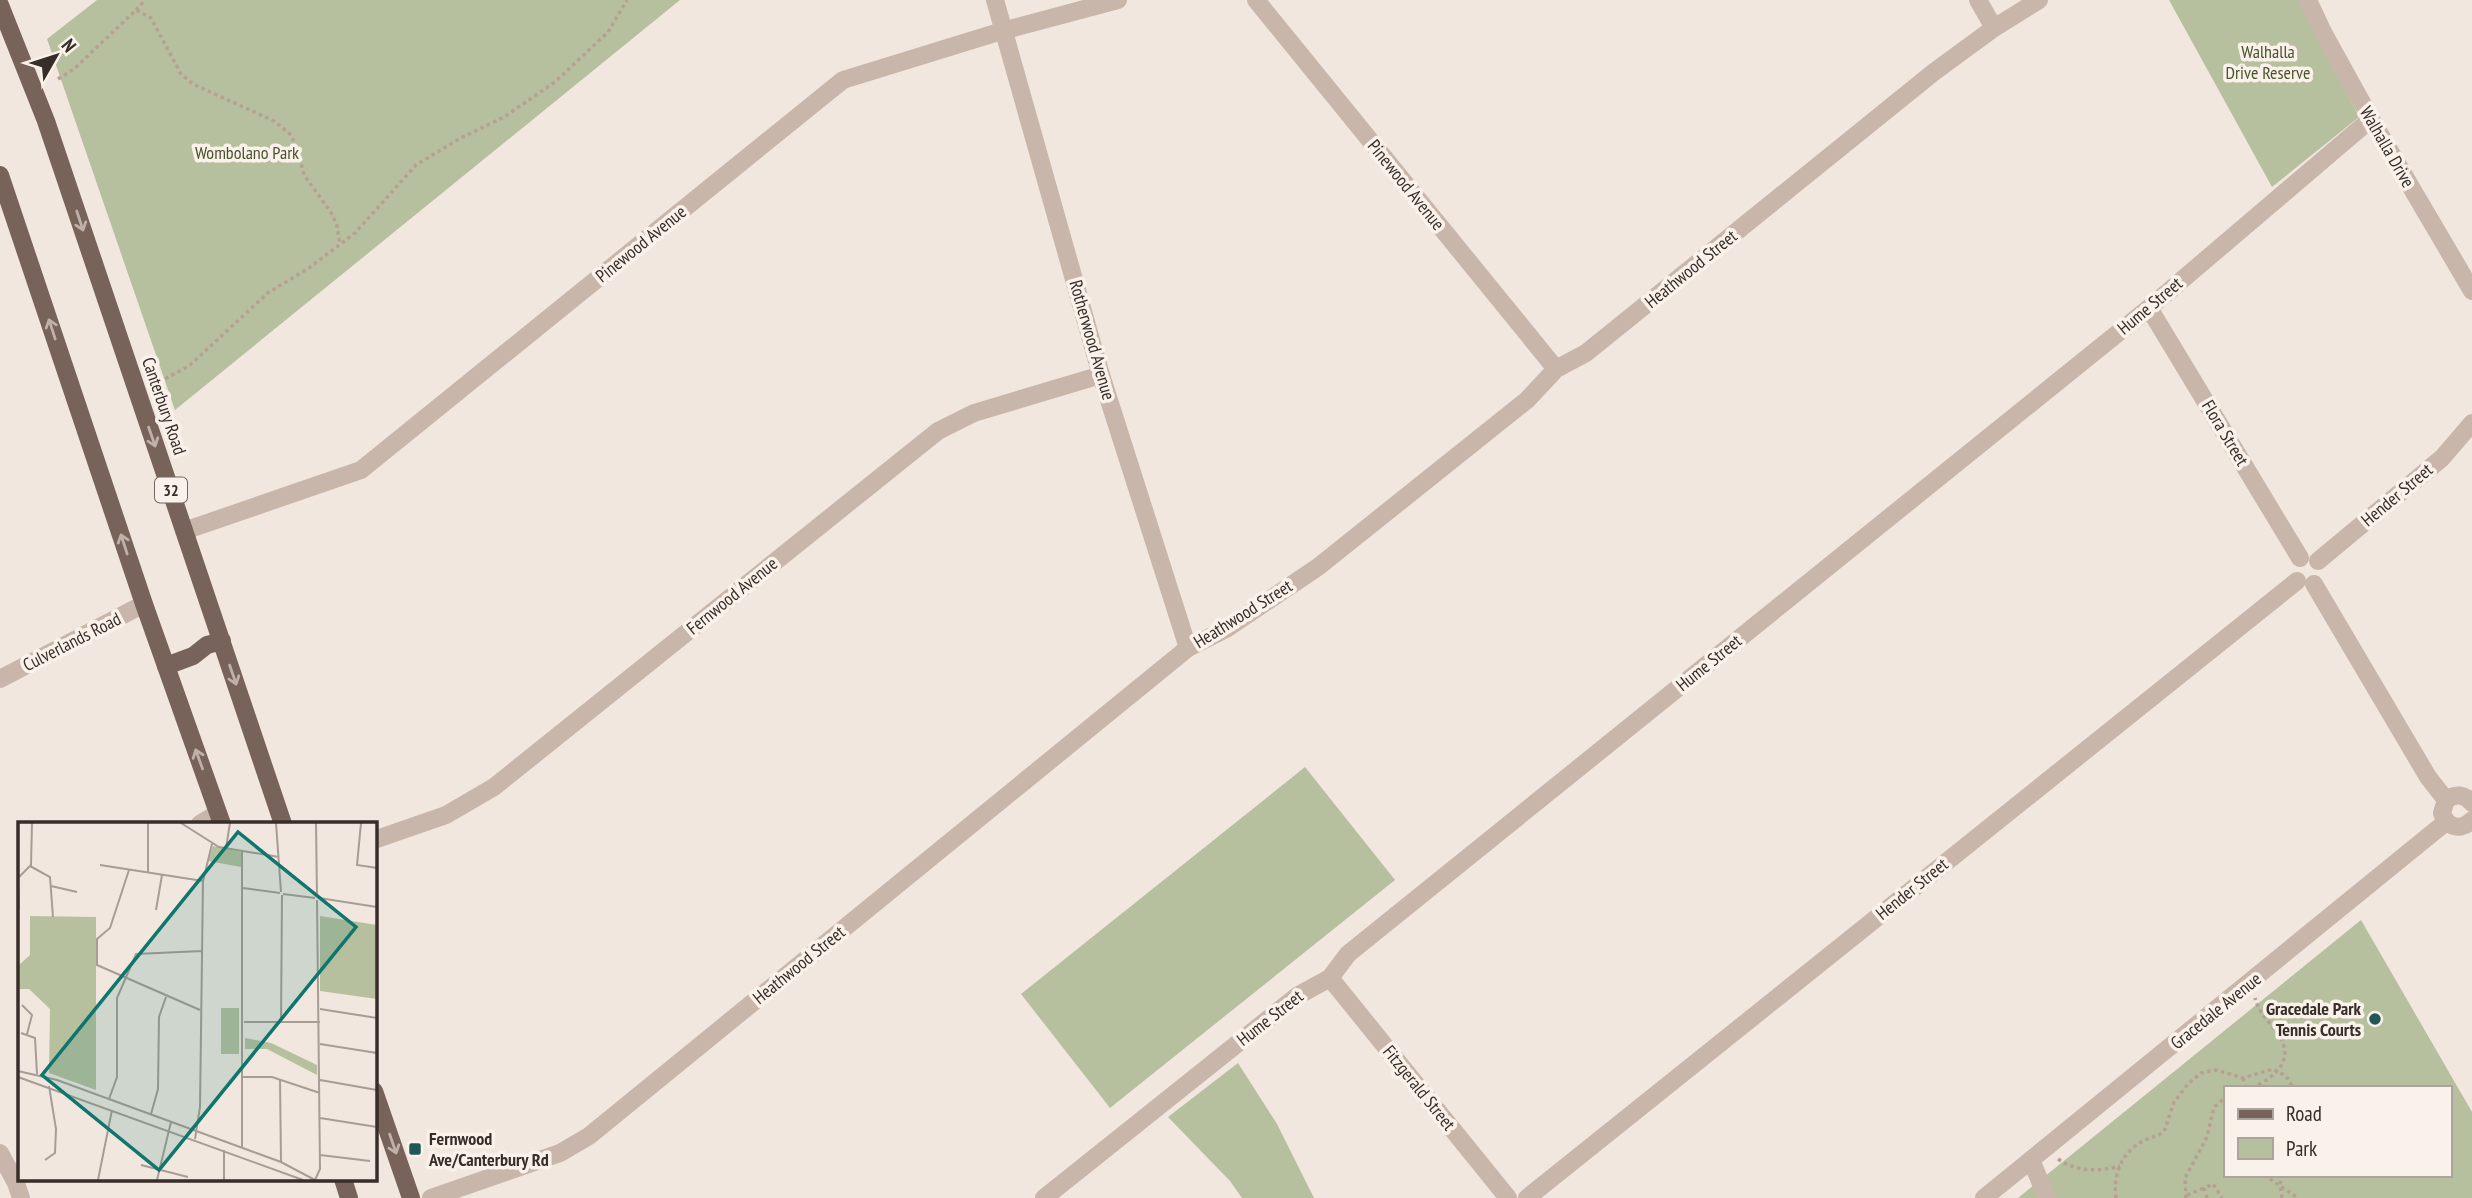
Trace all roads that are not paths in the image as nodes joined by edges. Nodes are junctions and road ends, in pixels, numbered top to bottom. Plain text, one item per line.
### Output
1 (995, 0) edge
2 (1118, 0) edge
3 (1256, 0) edge
4 (1978, 0) edge
5 (2039, 0) edge
6 (2314, 2) edge
7 (0, 5) edge
8 (1994, 28) junction
9 (1002, 31) junction
10 (2371, 119) junction
11 (0, 175) edge
12 (2472, 291) edge
13 (2149, 308) junction
14 (1556, 369) junction
15 (1101, 375) junction
16 (2472, 423) edge
17 (184, 531) junction
18 (2309, 560) junction
19 (2305, 582) junction
20 (144, 604) junction
21 (222, 641) junction
22 (1188, 648) junction
23 (166, 666) junction
24 (0, 679) edge
25 (2446, 800) junction
26 (2472, 801) edge
27 (220, 818) edge
28 (282, 822) edge
29 (2446, 822) junction
30 (2471, 823) edge
31 (376, 839) edge
32 (1330, 978) junction
33 (376, 1097) edge
34 (0, 1153) edge
35 (2031, 1160) junction
36 (15, 1188) edge
37 (411, 1198) edge
38 (431, 1198) edge
39 (1044, 1198) edge
40 (1508, 1198) edge
41 (1527, 1198) edge
42 (1984, 1198) edge
43 (2047, 1198) edge

1 - 9 street, Rotherwood Avenue
2 - 9 street, Pinewood Avenue
3 - 14 street, Pinewood Avenue
4 - 8 street
5 - 8 street, Heathwood Street
6 - 10 street, Walhalla Drive
7 -> 17 main road, Canterbury Road / 32
8 - 14 street, Heathwood Street
9 - 15 street, Rotherwood Avenue
9 - 17 street, Pinewood Avenue
10 - 12 street, Walhalla Drive
10 - 13 street, Hume Street
20 -> 11 main road
13 - 18 street, Flora Street
13 - 32 street, Hume Street
14 - 22 street, Heathwood Street
15 - 22 street, Rotherwood Avenue
15 - 31 street, Fernwood Avenue
16 - 18 street, Hender Street
17 - 21 main road, Canterbury Road / 32
18 - 19 street
18 - 19 street
19 - 25 street
19 - 41 street, Hender Street
20 - 23 main road
20 - 24 street, Culverlands Road
21 - 23 main road
21 -> 28 main road, Canterbury Road / 32
22 - 38 street, Heathwood Street
27 -> 23 main road
25 - 26 street
25 - 29 street
29 - 30 street
29 - 35 street, Gracedale Avenue
32 - 39 street, Hume Street
32 - 40 street, Fitzgerald Street
33 -> 37 main road
34 - 36 street
35 - 42 street, Gracedale Avenue
35 - 43 street

